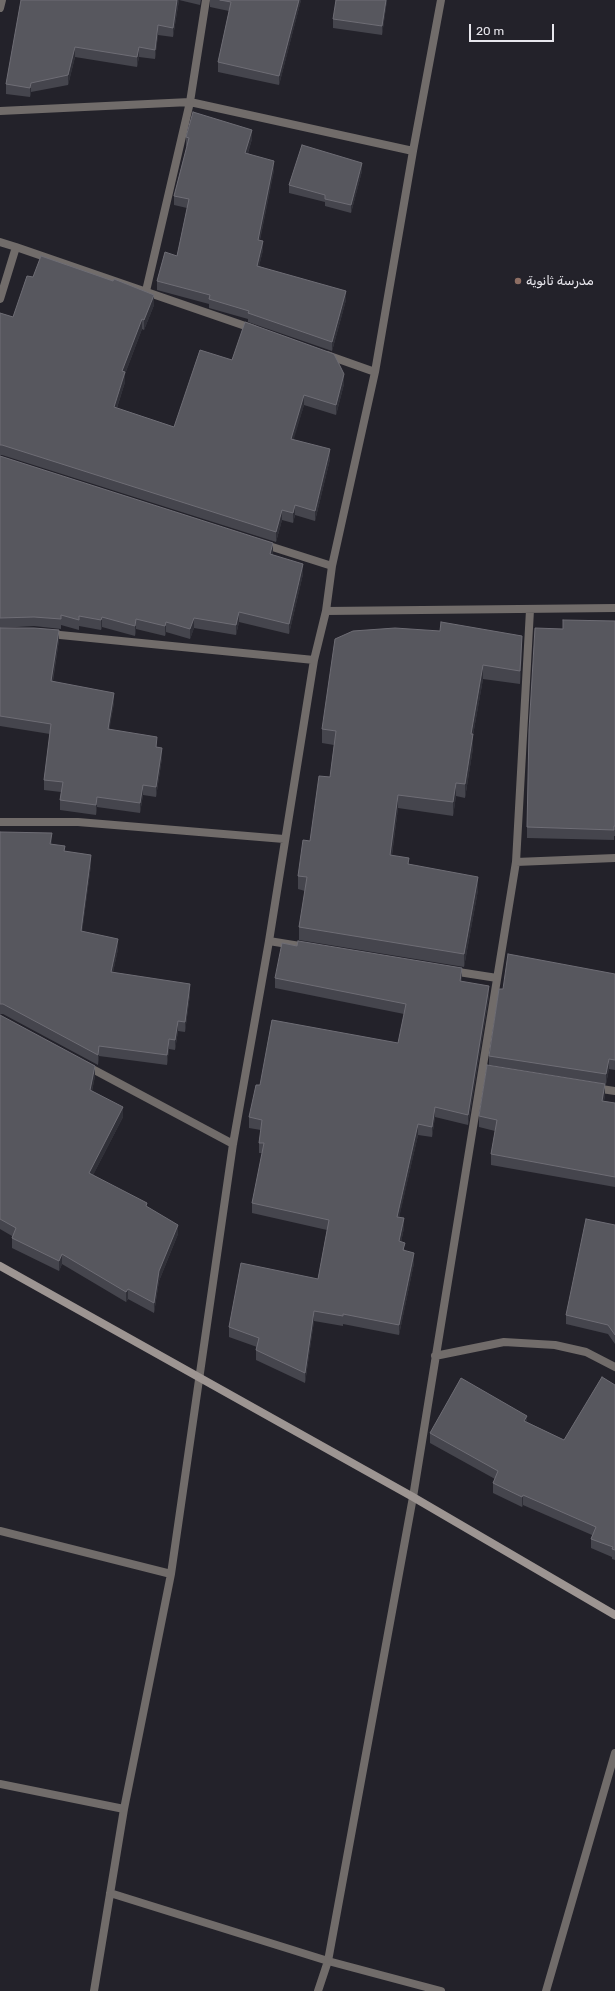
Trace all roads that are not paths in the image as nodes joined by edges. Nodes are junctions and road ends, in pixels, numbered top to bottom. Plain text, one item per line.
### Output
1 (2, 0) edge
2 (206, 0) edge
3 (441, 0) edge
4 (0, 8) edge
5 (190, 102) junction
6 (0, 111) edge
7 (413, 151) junction
8 (0, 242) edge
9 (16, 247) junction
10 (146, 291) junction
11 (0, 299) edge
12 (264, 333) edge
13 (316, 351) edge
14 (375, 372) junction
15 (257, 542) edge
16 (332, 566) junction
17 (615, 608) edge
18 (530, 610) junction
19 (326, 612) junction
20 (42, 633) edge
21 (314, 660) junction
22 (0, 822) edge
23 (284, 839) junction
24 (615, 858) edge
25 (516, 862) junction
26 (269, 941) junction
27 (316, 949) edge
28 (442, 969) edge
29 (497, 978) junction
30 (75, 1059) edge
31 (584, 1086) edge
32 (615, 1091) edge
33 (233, 1144) junction
34 (0, 1266) edge
35 (435, 1356) junction
36 (615, 1367) edge
37 (198, 1377) junction
38 (412, 1497) junction
39 (0, 1531) edge
40 (171, 1574) junction
41 (615, 1615) edge
42 (615, 1753) edge
43 (0, 1784) edge
44 (124, 1809) junction
45 (110, 1893) junction
46 (328, 1961) junction
47 (94, 1991) edge
48 (318, 1991) edge
49 (441, 1991) edge
50 (546, 1991) edge

1 - 4 street
2 - 5 street
3 - 7 street
5 - 6 street
5 - 7 street
5 - 10 street
7 - 14 street
8 - 9 street
9 - 10 street
9 - 11 street
10 - 12 street
13 - 14 street
14 - 16 street
15 - 16 street
16 - 19 street
17 - 18 street
18 - 19 street
18 - 25 street
19 - 21 street
20 - 21 street
21 - 23 street
22 - 23 street
23 - 26 street
24 - 25 street
25 - 29 street
26 - 27 street
26 - 33 street
28 - 29 street
29 - 35 street
30 - 33 street
31 - 32 street
33 - 37 street
34 - 37 street
35 - 36 street
35 - 38 street
37 - 38 street
37 - 40 street
38 - 41 street
38 - 46 street
39 - 40 street
40 - 44 street
42 - 50 street
43 - 44 street
44 - 45 street
45 - 46 street
45 - 47 street
46 - 48 street
46 - 49 street

